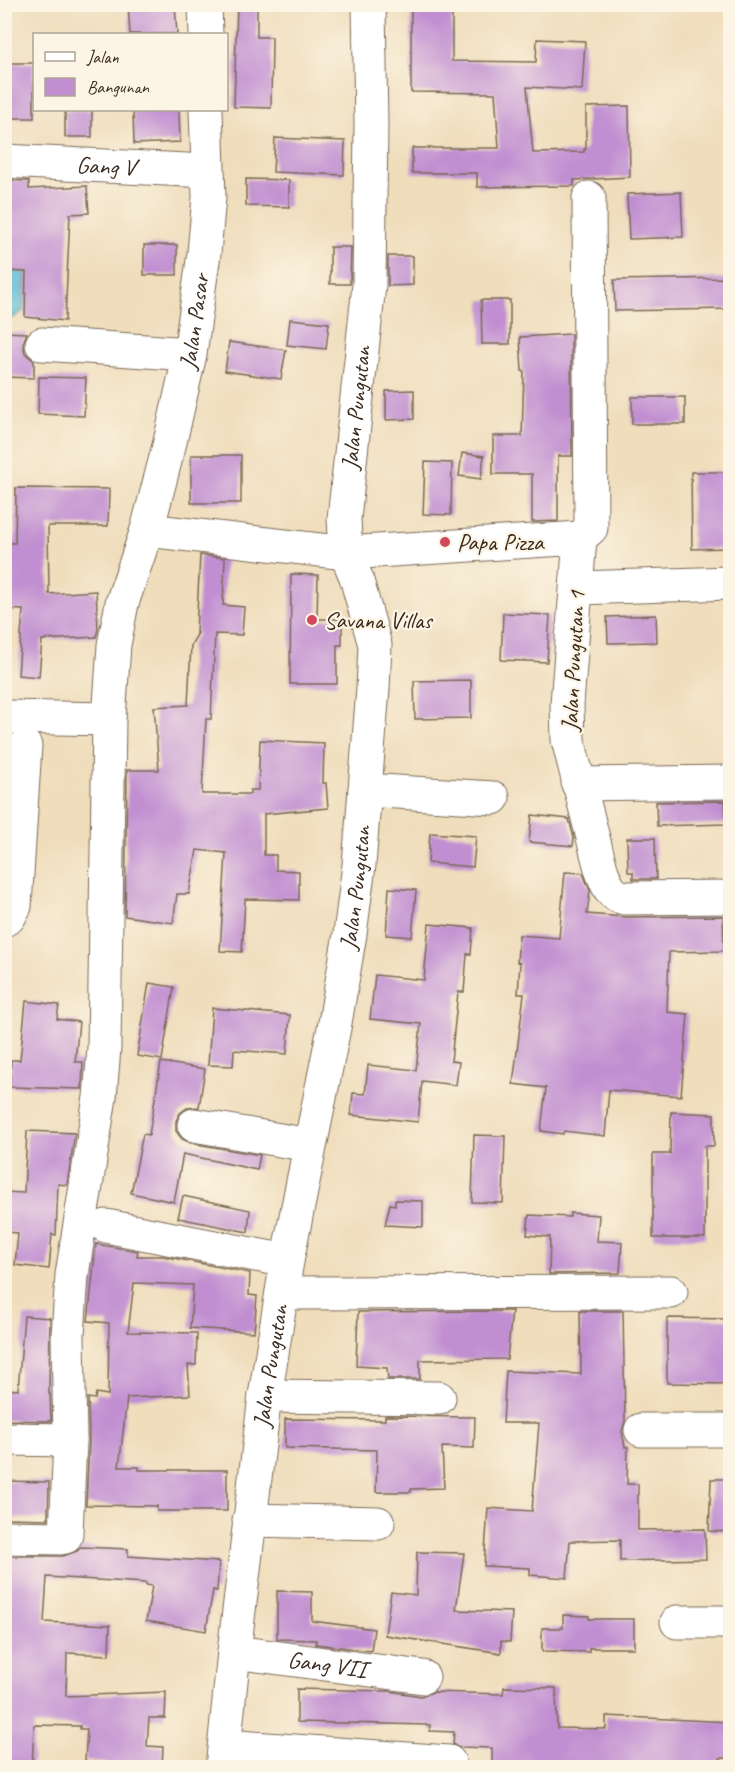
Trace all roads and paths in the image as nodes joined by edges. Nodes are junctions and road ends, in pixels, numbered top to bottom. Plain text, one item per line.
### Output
1 (205, 4) edge
2 (369, 4) edge
3 (206, 33) edge
4 (206, 111) edge
5 (4, 160) edge
6 (207, 171) junction
7 (589, 198) dead end
8 (42, 344) dead end
9 (190, 354) junction
10 (147, 530) junction
11 (580, 537) junction
12 (346, 553) junction
13 (730, 583) edge
14 (578, 588) junction
15 (4, 717) edge
16 (61, 718) junction
17 (109, 719) junction
18 (15, 745) edge
19 (730, 782) edge
20 (578, 784) junction
21 (365, 790) junction
22 (493, 798) dead end
23 (730, 897) edge
24 (4, 920) edge
25 (194, 1125) dead end
26 (309, 1145) junction
27 (106, 1226) dead end
28 (287, 1261) junction
29 (671, 1292) dead end
30 (282, 1293) junction
31 (265, 1396) junction
32 (439, 1398) dead end
33 (641, 1430) dead end
34 (730, 1430) edge
35 (4, 1439) edge
36 (70, 1440) junction
37 (249, 1520) junction
38 (378, 1524) dead end
39 (4, 1538) edge
40 (677, 1622) dead end
41 (730, 1622) edge
42 (234, 1652) junction
43 (423, 1677) dead end
44 (224, 1757) edge
45 (449, 1762) dead end

1 - 3 street
2 - 12 street, Jalan Pungutan
4 - 6 street, Jalan Pasar
5 - 6 street, Gang V
6 - 9 street, Jalan Pasar
7 - 11 street
8 - 9 street
9 - 10 street, Jalan Pasar
10 - 12 street
10 - 17 street, Jalan Pasar
11 - 12 street
11 - 14 street, Jalan Pungutan 1
12 - 21 street, Jalan Pungutan
13 - 14 street
14 - 20 street, Jalan Pungutan 1
15 - 16 street
16 - 17 street
16 - 18 street
17 - 36 street, Jalan Pasar
18 - 24 street
19 - 20 street
20 - 23 street, Jalan Pungutan 1
21 - 22 street
21 - 26 street, Jalan Pungutan
25 - 26 street
26 - 28 street, Jalan Pungutan
27 - 28 street
28 - 30 street, Jalan Pungutan
29 - 30 street
30 - 31 street, Jalan Pungutan
31 - 32 street
31 - 37 street, Jalan Pungutan
33 - 34 street
35 - 36 street
36 - 39 street, Jalan Pasar
37 - 38 street
37 - 42 street, Jalan Pungutan
40 - 41 street
42 - 43 street, Gang VII
42 - 44 street, Jalan Pungutan
44 - 45 street

